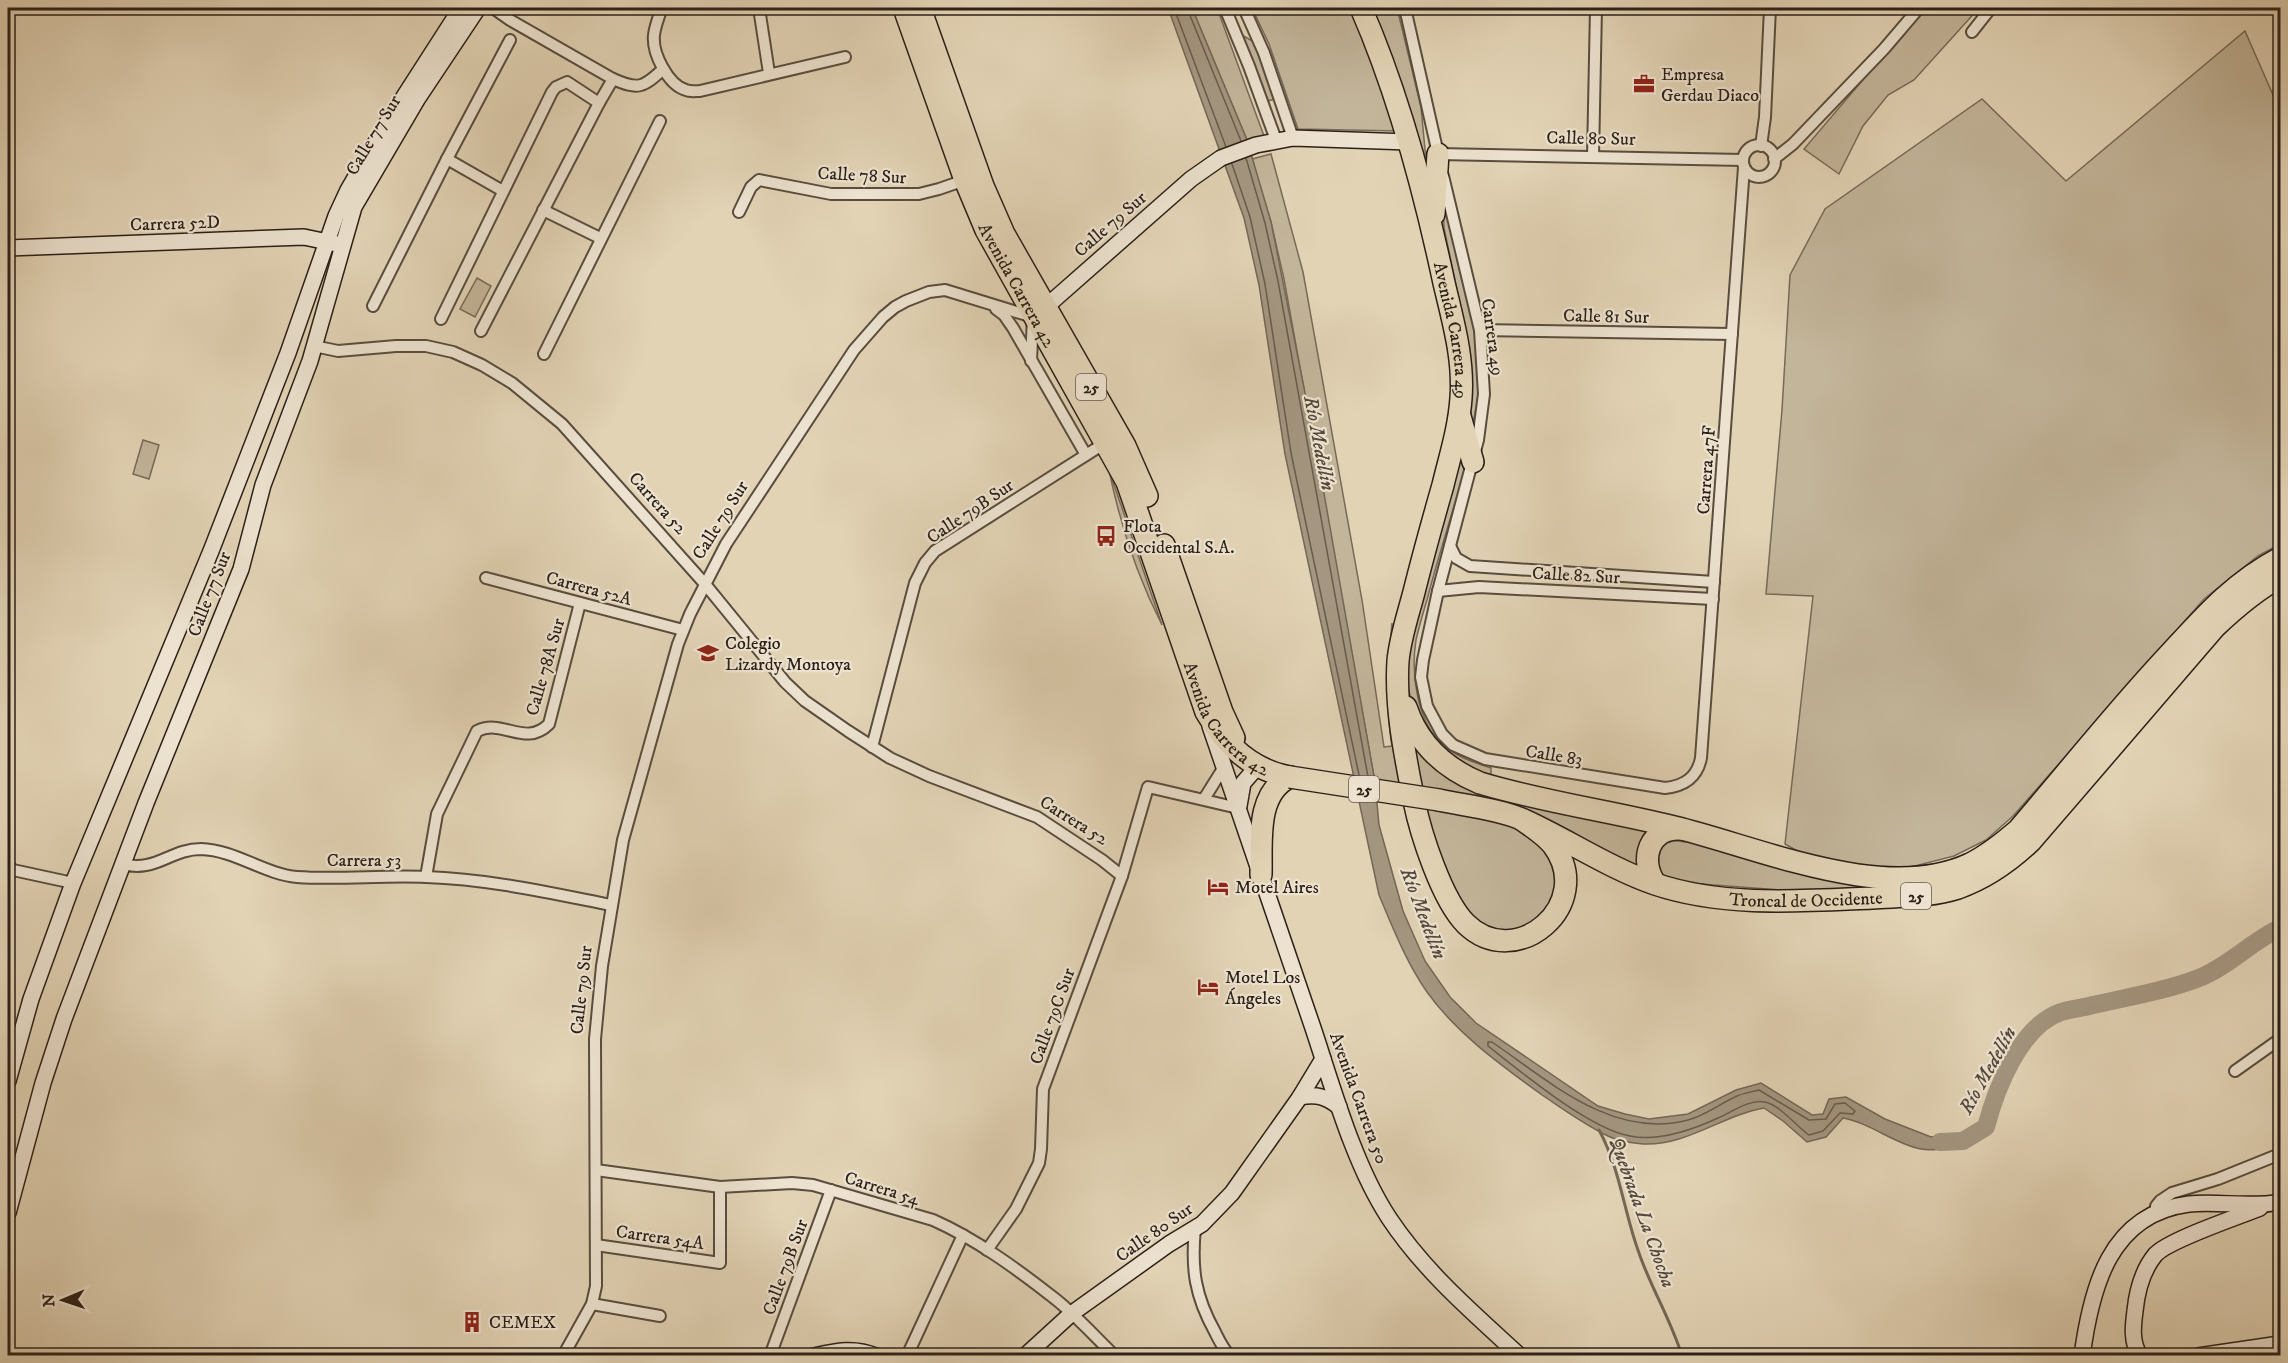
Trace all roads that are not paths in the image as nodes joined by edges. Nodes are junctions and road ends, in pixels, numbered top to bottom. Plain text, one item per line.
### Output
1 (461, 8) edge
2 (478, 8) edge
3 (493, 8) edge
4 (662, 8) edge
5 (759, 8) edge
6 (903, 8) edge
7 (920, 8) edge
8 (1225, 8) edge
9 (1244, 8) edge
10 (1361, 8) edge
11 (1405, 8) edge
12 (1596, 8) edge
13 (1770, 8) edge
14 (1919, 8) edge
15 (1991, 8) edge
16 (1972, 32) dead end
17 (510, 40) dead end
18 (845, 57) dead end
19 (663, 69) junction
20 (769, 73) junction
21 (613, 79) junction
22 (1280, 101) junction
23 (598, 103) junction
24 (1264, 106) junction
25 (660, 121) dead end
26 (1293, 138) junction
27 (1276, 140) junction
28 (1409, 142) junction
29 (1761, 146) junction
30 (1438, 154) junction
31 (1593, 158) junction
32 (447, 159) junction
33 (1774, 159) junction
34 (1744, 164) junction
35 (965, 180) junction
36 (503, 191) junction
37 (543, 210) junction
38 (739, 212) dead end
39 (1433, 229) junction
40 (600, 238) junction
41 (335, 243) junction
42 (8, 248) edge
43 (373, 306) dead end
44 (994, 307) junction
45 (1039, 312) junction
46 (441, 319) dead end
47 (1480, 330) junction
48 (482, 331) dead end
49 (1732, 334) junction
50 (314, 346) junction
51 (544, 354) dead end
52 (1031, 361) junction
53 (1072, 369) junction
54 (1459, 414) junction
55 (1095, 443) junction
56 (1473, 462) junction
57 (1450, 546) junction
58 (2280, 558) edge
59 (2280, 577) edge
60 (486, 578) dead end
61 (1714, 582) junction
62 (705, 584) junction
63 (1438, 591) junction
64 (1713, 599) junction
65 (580, 603) junction
66 (683, 630) junction
67 (1398, 659) junction
68 (1427, 706) joint
69 (1206, 712) junction
70 (872, 747) junction
71 (1224, 767) junction
72 (1257, 767) junction
73 (1696, 773) joint
74 (1290, 777) junction
75 (1203, 799) junction
76 (1238, 808) junction
77 (1521, 819) junction
78 (1688, 830) junction
79 (122, 864) junction
80 (8, 866) edge
81 (1261, 875) junction
82 (426, 876) junction
83 (1122, 876) junction
84 (1655, 883) junction
85 (74, 884) junction
86 (611, 905) junction
87 (2280, 1039) edge
88 (1323, 1059) junction
89 (2235, 1071) dead end
90 (8, 1081) edge
91 (1300, 1097) junction
92 (1340, 1107) junction
93 (2280, 1154) edge
94 (596, 1170) junction
95 (720, 1187) junction
96 (831, 1190) junction
97 (2274, 1203) edge
98 (8, 1213) edge
99 (2156, 1215) junction
100 (1195, 1228) junction
101 (963, 1235) junction
102 (596, 1245) junction
103 (987, 1250) junction
104 (592, 1304) junction
105 (1071, 1314) junction
106 (660, 1316) dead end
107 (2280, 1344) edge
108 (563, 1356) edge
109 (770, 1356) edge
110 (814, 1356) edge
111 (876, 1356) edge
112 (907, 1356) edge
113 (1025, 1356) edge
114 (1115, 1356) edge
115 (1230, 1356) edge
116 (1520, 1356) edge
117 (2082, 1356) edge
118 (2140, 1356) edge
119 (2198, 1356) edge

1 - 41 street, Calle 77 Sur
2 - 41 street, Calle 77 Sur
3 - 21 street
4 - 19 street
5 - 20 street
6 - 35 highway, Avenida Carrera 42 / 25
7 - 45 highway, Avenida Carrera 42 / 25
8 - 24 street
9 - 22 street
10 - 28 highway, Avenida Carrera 49 / 25
11 - 30 street, Carrera 49
12 - 31 street
13 - 29 street
14 - 33 street
15 - 16 street
17 - 32 street
18 - 20 street
19 - 20 street
19 - 21 street
21 - 23 street
22 - 24 street
22 - 26 street
23 - 36 street
23 - 37 street
24 - 27 street
25 - 40 street
26 - 27 street, Calle 79 Sur
26 - 28 street, Calle 79 Sur
27 - 45 street, Calle 79 Sur
28 - 39 highway, Avenida Carrera 49 / 25
29 - 33 street
29 - 34 street
30 - 31 street, Calle 80 Sur
30 - 39 highway
30 - 47 street, Carrera 49
31 - 34 street, Calle 80 Sur
32 - 36 street
32 - 43 street
33 - 34 street
34 - 49 street, Carrera 47F
35 - 38 street, Calle 78 Sur
35 - 45 highway, Avenida Carrera 42 / 25
36 - 46 street
37 - 40 street
37 - 48 street
39 - 54 highway, Avenida Carrera 49 / 25
40 - 51 street
41 - 42 street, Carrera 52D
41 - 50 street, Calle 77 Sur
41 - 85 street, Calle 77 Sur
44 - 45 street, Calle 79 Sur
44 - 52 street
44 - 62 street, Calle 79 Sur
45 - 52 street
45 - 53 highway, Avenida Carrera 42 / 25
47 - 49 street, Calle 81 Sur
47 - 56 street, Carrera 49
49 - 61 street, Carrera 47F
50 - 62 street, Carrera 52
50 - 79 street, Calle 77 Sur
52 - 55 street
53 - 55 highway, Avenida Carrera 42
53 - 72 highway, Avenida Carrera 42 / 25
54 - 56 highway
54 - 67 highway, Avenida Carrera 49 / 25
55 - 69 highway, Avenida Carrera 42 / 25
55 - 70 street, Calle 79B Sur
56 - 57 street, Carrera 49
57 - 61 street, Calle 82 Sur
57 - 63 street, Carrera 49
58 - 78 highway, Troncal de Occidente / 25
59 - 84 highway, Troncal de Occidente / 25
60 - 65 street, Carrera 52A
61 - 64 street, Carrera 47F
62 - 66 street, Calle 79 Sur
62 - 70 street, Carrera 52
63 - 64 street, Calle 82 Sur
63 - 68 street, Carrera 49
64 - 73 street, Carrera 47F
65 - 66 street, Carrera 52A
65 - 82 street, Calle 78A Sur
66 - 86 street, Calle 79 Sur
67 - 77 highway
67 - 78 highway, Troncal de Occidente / 25
68 - 73 street, Calle 83
69 - 71 street, Avenida Carrera 50
69 - 72 highway, Avenida Carrera 42 / 25
70 - 83 street, Carrera 52
71 - 75 street
71 - 76 street, Avenida Carrera 50
72 - 74 highway, Troncal de Occidente / 25
72 - 76 street
74 - 77 highway, Troncal de Occidente / 25, bridge
74 - 81 highway
75 - 76 street
75 - 83 street, Calle 79C Sur
76 - 81 street, Avenida Carrera 50
77 - 84 highway, Troncal de Occidente / 25
78 - 84 highway
79 - 82 street, Carrera 53
79 - 98 street, Calle 77 Sur
80 - 85 street
81 - 88 street, Avenida Carrera 50
82 - 86 street, Carrera 53
83 - 103 street, Calle 79C Sur
85 - 90 street, Calle 77 Sur
86 - 94 street, Calle 79 Sur
87 - 89 street
88 - 91 street, Calle 80 Sur
88 - 92 street, Avenida Carrera 50
91 - 92 street
91 - 100 street, Calle 80 Sur
92 - 116 street, Avenida Carrera 50
93 - 99 street
94 - 95 street, Carrera 54
94 - 102 street, Calle 79 Sur
95 - 96 street, Carrera 54
95 - 102 street, Carrera 54A
96 - 101 street, Carrera 54
96 - 109 street, Calle 79B Sur
97 - 99 street
97 - 118 street
99 - 117 street
100 - 105 street, Calle 80 Sur
100 - 115 street
101 - 103 street, Carrera 54
101 - 112 street
102 - 104 street, Calle 79 Sur
103 - 105 street, Carrera 54
104 - 106 street
104 - 108 street, Calle 79 Sur
105 - 113 street, Calle 80 Sur
105 - 114 street, Carrera 54
107 - 119 street
110 - 111 street

